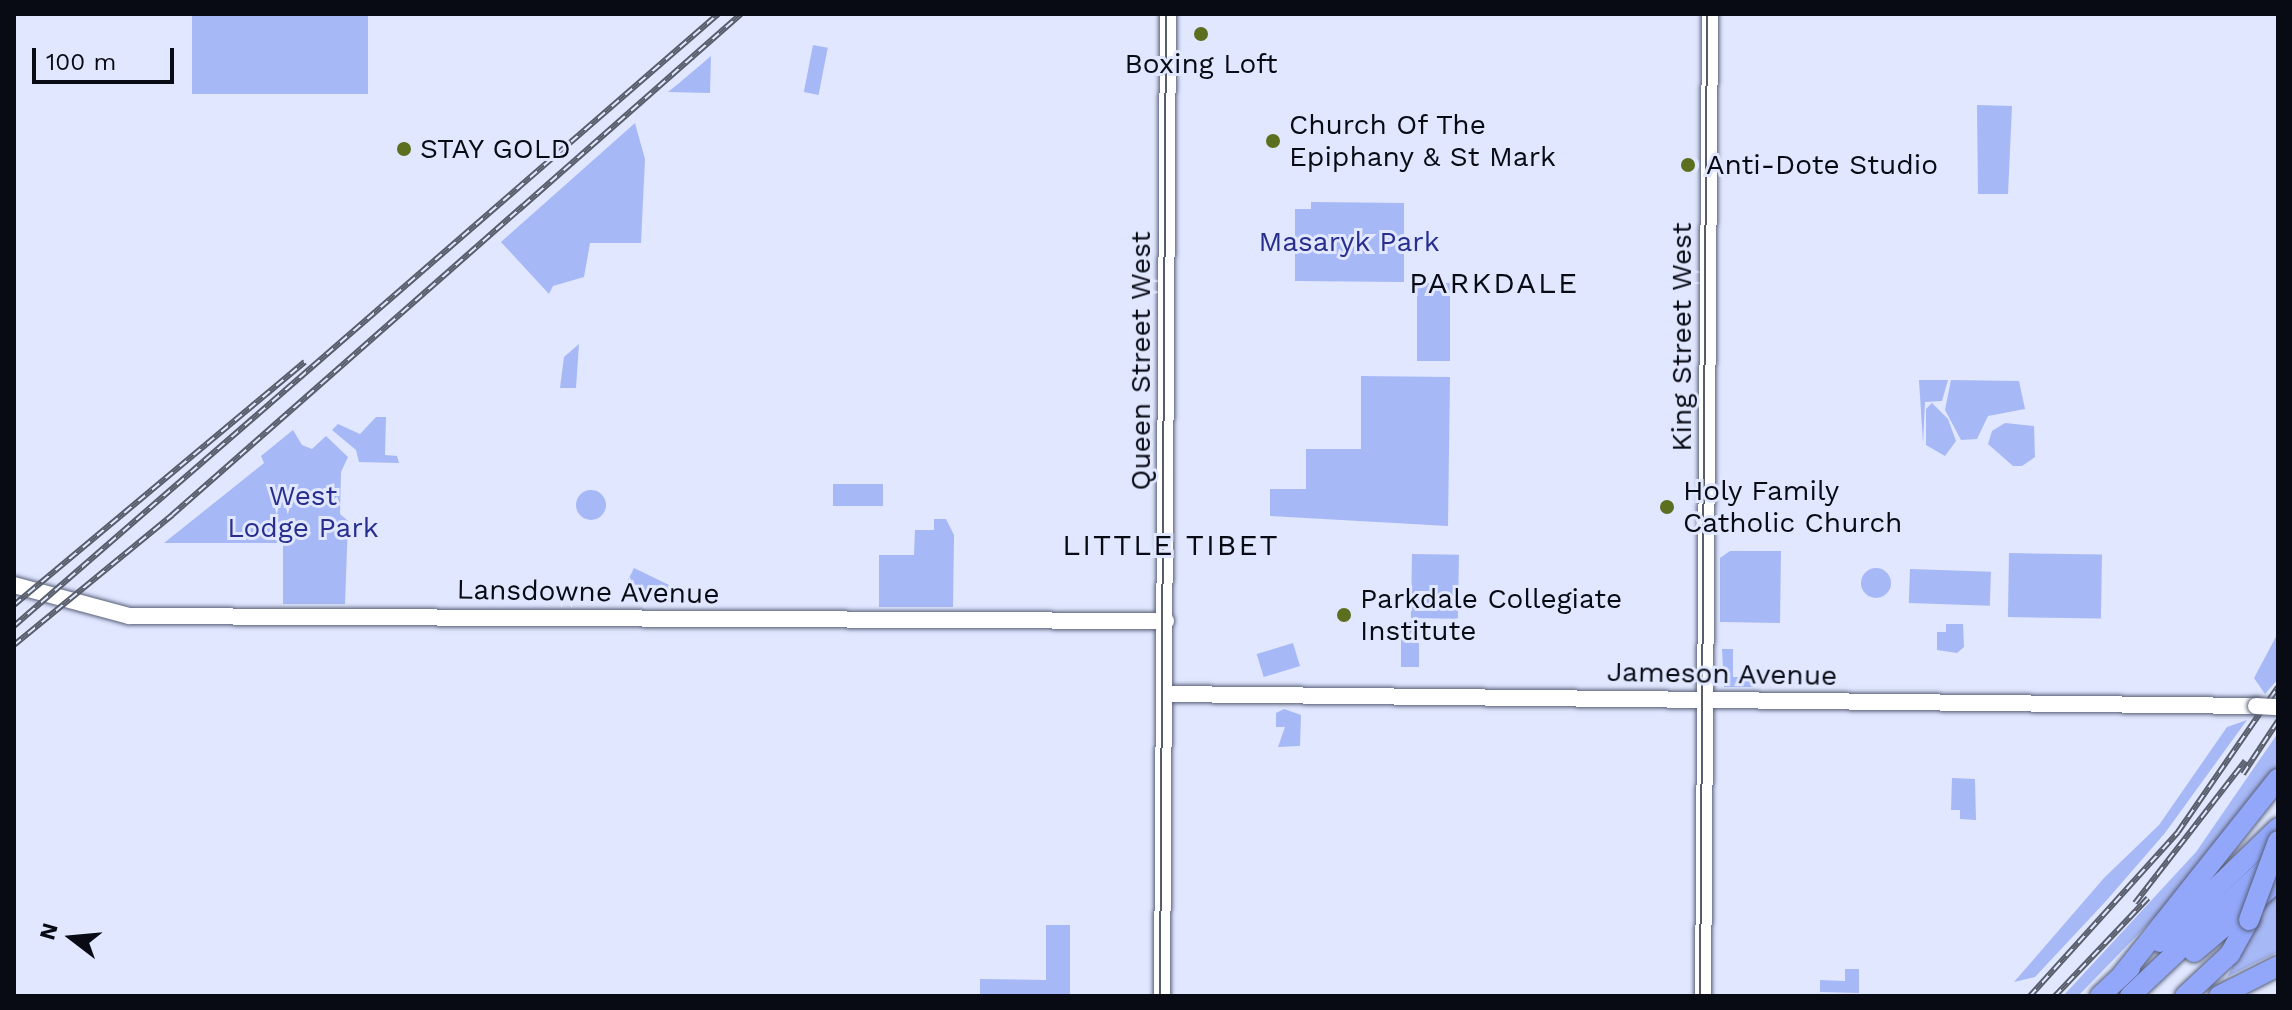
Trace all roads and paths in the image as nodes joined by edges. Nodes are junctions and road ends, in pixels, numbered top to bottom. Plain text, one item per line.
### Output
1 (1168, 14) edge
2 (1710, 14) edge
3 (14, 585) edge
4 (1166, 621) junction
5 (1166, 694) junction
6 (1707, 699) junction
7 (2278, 707) edge
8 (2278, 779) edge
9 (2278, 828) edge
10 (2278, 841) edge
11 (2278, 857) edge
12 (2278, 881) edge
13 (2278, 966) edge
14 (2122, 975) junction
15 (1162, 996) edge
16 (1703, 996) edge
17 (2100, 996) edge
18 (2131, 996) edge
19 (2185, 996) edge
20 (2219, 996) edge

1 - 4 street, Queen Street West
2 - 6 street, King Street West
3 - 4 street, Lansdowne Avenue
4 - 5 street, Queen Street West
5 - 6 street, Jameson Avenue
5 - 15 street, Queen Street West
6 - 7 street, Jameson Avenue, bridge
6 - 16 street, King Street West
8 - 14 highway
9 - 14 highway
10 - 19 highway, bridge
11 - 18 highway
12 - 18 highway
13 - 20 highway
14 - 17 highway

